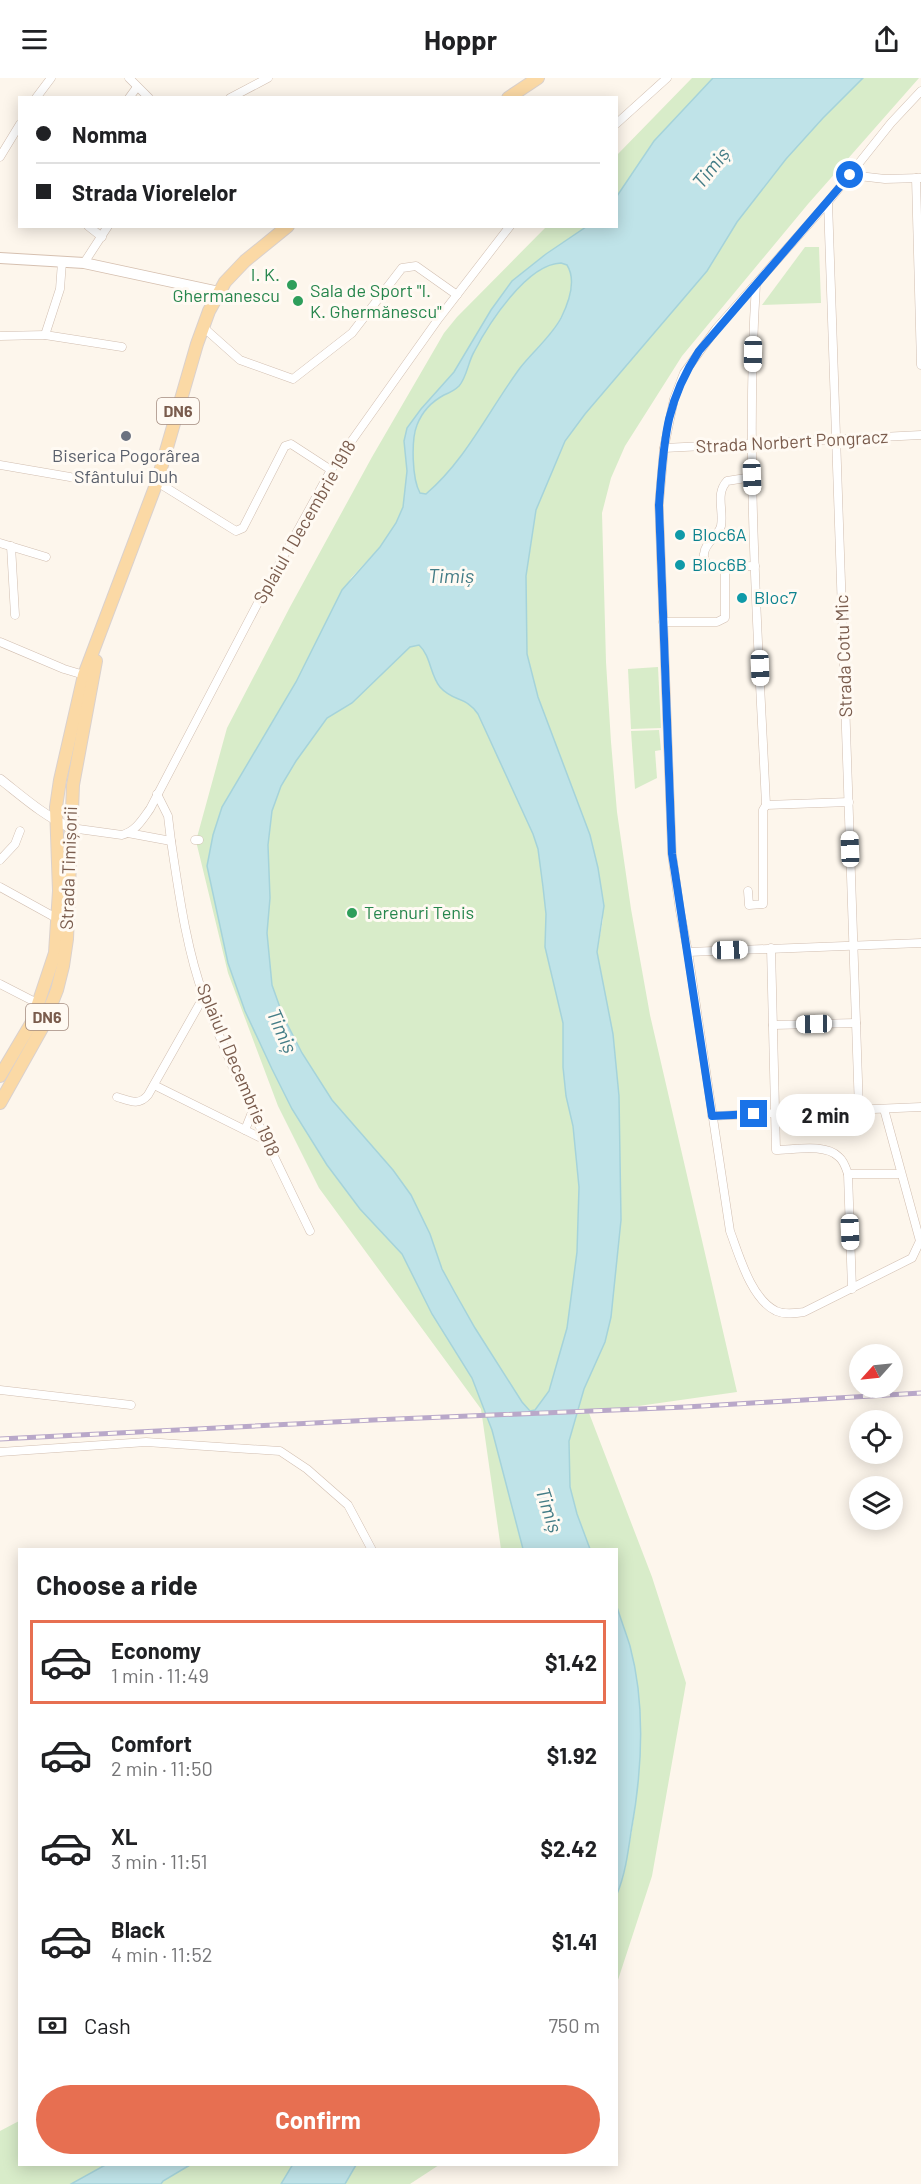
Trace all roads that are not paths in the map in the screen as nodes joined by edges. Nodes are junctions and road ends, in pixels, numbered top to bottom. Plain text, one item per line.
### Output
1 (51, 78) edge
2 (129, 78) edge
3 (267, 78) edge
4 (538, 78) edge
5 (667, 78) edge
6 (137, 87) junction
7 (921, 91) edge
8 (38, 96) edge
9 (130, 96) edge
10 (147, 96) edge
11 (234, 96) edge
12 (511, 96) edge
13 (618, 122) edge
14 (18, 127) edge
15 (0, 157) edge
16 (850, 175) junction
17 (918, 178) edge
18 (828, 202) junction
19 (91, 228) edge
20 (107, 228) edge
21 (508, 228) edge
22 (280, 229) edge
23 (102, 237) junction
24 (0, 258) edge
25 (62, 262) junction
26 (84, 263) junction
27 (756, 285) junction
28 (920, 290) edge
29 (219, 292) junction
30 (457, 295) junction
31 (203, 327) junction
32 (45, 334) junction
33 (0, 336) edge
34 (122, 347) dead end
35 (921, 365) edge
36 (921, 435) edge
37 (836, 440) junction
38 (752, 444) junction
39 (664, 448) junction
40 (0, 465) edge
41 (331, 470) junction
42 (70, 477) dead end
43 (752, 477) junction
44 (158, 482) junction
45 (0, 543) edge
46 (11, 546) junction
47 (46, 557) dead end
48 (755, 566) junction
49 (725, 567) junction
50 (15, 615) dead end
51 (105, 622) junction
52 (663, 622) junction
53 (0, 642) edge
54 (84, 675) junction
55 (0, 779) edge
56 (157, 794) junction
57 (849, 802) junction
58 (766, 805) junction
59 (56, 821) junction
60 (71, 828) junction
61 (20, 831) dead end
62 (128, 833) junction
63 (171, 841) junction
64 (0, 860) edge
65 (0, 887) edge
66 (748, 891) dead end
67 (58, 919) junction
68 (921, 943) edge
69 (853, 944) junction
70 (771, 948) junction
71 (688, 952) junction
72 (0, 984) edge
73 (204, 996) junction
74 (39, 1004) junction
75 (856, 1023) junction
76 (773, 1024) junction
77 (0, 1076) edge
78 (154, 1085) junction
79 (117, 1097) dead end
80 (0, 1103) edge
81 (921, 1107) edge
82 (884, 1109) junction
83 (252, 1110) junction
84 (859, 1110) junction
85 (775, 1113) junction
86 (712, 1116) junction
87 (244, 1130) junction
88 (267, 1142) junction
89 (848, 1174) junction
90 (901, 1174) junction
91 (310, 1231) dead end
92 (920, 1242) edge
93 (852, 1289) junction
94 (0, 1390) edge
95 (131, 1406) dead end
96 (0, 1452) edge
97 (371, 1548) edge

1 - 8 street
2 - 6 street
3 - 11 street
4 - 12 main road
5 - 13 street
6 - 9 street
6 - 10 street
7 - 16 street
14 - 15 street
16 - 17 street
16 - 18 street
17 - 28 street
18 - 27 street
18 - 37 street, Strada Cotu Mic
19 - 23 street
20 - 23 street
21 - 30 street, Splaiul 1 Decembrie 1918
22 - 29 main road, Strada Timișorii / DN6
23 - 26 street
24 - 25 main road
25 - 26 main road
25 - 32 street
26 - 29 main road
27 - 38 street
27 - 39 street
28 - 35 street
29 - 31 main road, Strada Timișorii / DN6
30 - 31 street
30 - 41 street, Splaiul 1 Decembrie 1918
31 - 44 main road, Strada Timișorii / DN6
32 - 33 street
32 - 34 street
36 - 37 street, Strada Norbert Pongracz
37 - 38 street, Strada Norbert Pongracz
37 - 57 street, Strada Cotu Mic
38 - 39 street, Strada Norbert Pongracz
38 - 43 street
39 - 52 street
40 - 42 street
41 - 44 street
41 - 56 street, Splaiul 1 Decembrie 1918
43 - 48 street
43 - 49 street
44 - 51 main road, Strada Timișorii / DN6
45 - 46 street
46 - 47 street
46 - 50 street
48 - 49 street
48 - 58 street
49 - 52 street
51 - 54 main road, Strada Timișorii / DN6
51 - 60 main road, Strada Timișorii / DN6
52 - 71 street
53 - 54 street
54 - 59 main road, Strada Timișorii / DN6
55 - 59 street
56 - 62 street, Splaiul 1 Decembrie 1918
56 - 63 street, Splaiul 1 Decembrie 1918
57 - 58 street
57 - 69 street, Strada Cotu Mic
58 - 66 street
59 - 60 street
59 - 67 main road, Strada Timișorii / DN6
60 - 62 street
60 - 80 main road, Strada Timișorii / DN6
61 - 64 street
62 - 63 street
63 - 73 street, Splaiul 1 Decembrie 1918
65 - 67 street
67 - 74 main road, Strada Timișorii / DN6
68 - 69 street
69 - 70 street
69 - 75 street, Strada Cotu Mic
70 - 71 street
70 - 76 street
71 - 86 street
72 - 74 street
73 - 78 street
73 - 83 street, Splaiul 1 Decembrie 1918
74 - 77 main road, Strada Timișorii / DN6
75 - 76 street
75 - 84 street, Strada Cotu Mic
76 - 85 street
78 - 79 street
78 - 87 street
81 - 82 street
82 - 84 street
82 - 90 street
83 - 87 street
83 - 88 street, Splaiul 1 Decembrie 1918
84 - 85 street
85 - 86 street
85 - 89 street
86 - 93 street
87 - 88 street
88 - 91 street, Splaiul 1 Decembrie 1918
89 - 90 street
89 - 93 street
90 - 92 street
92 - 93 street
94 - 95 street
96 - 97 street

